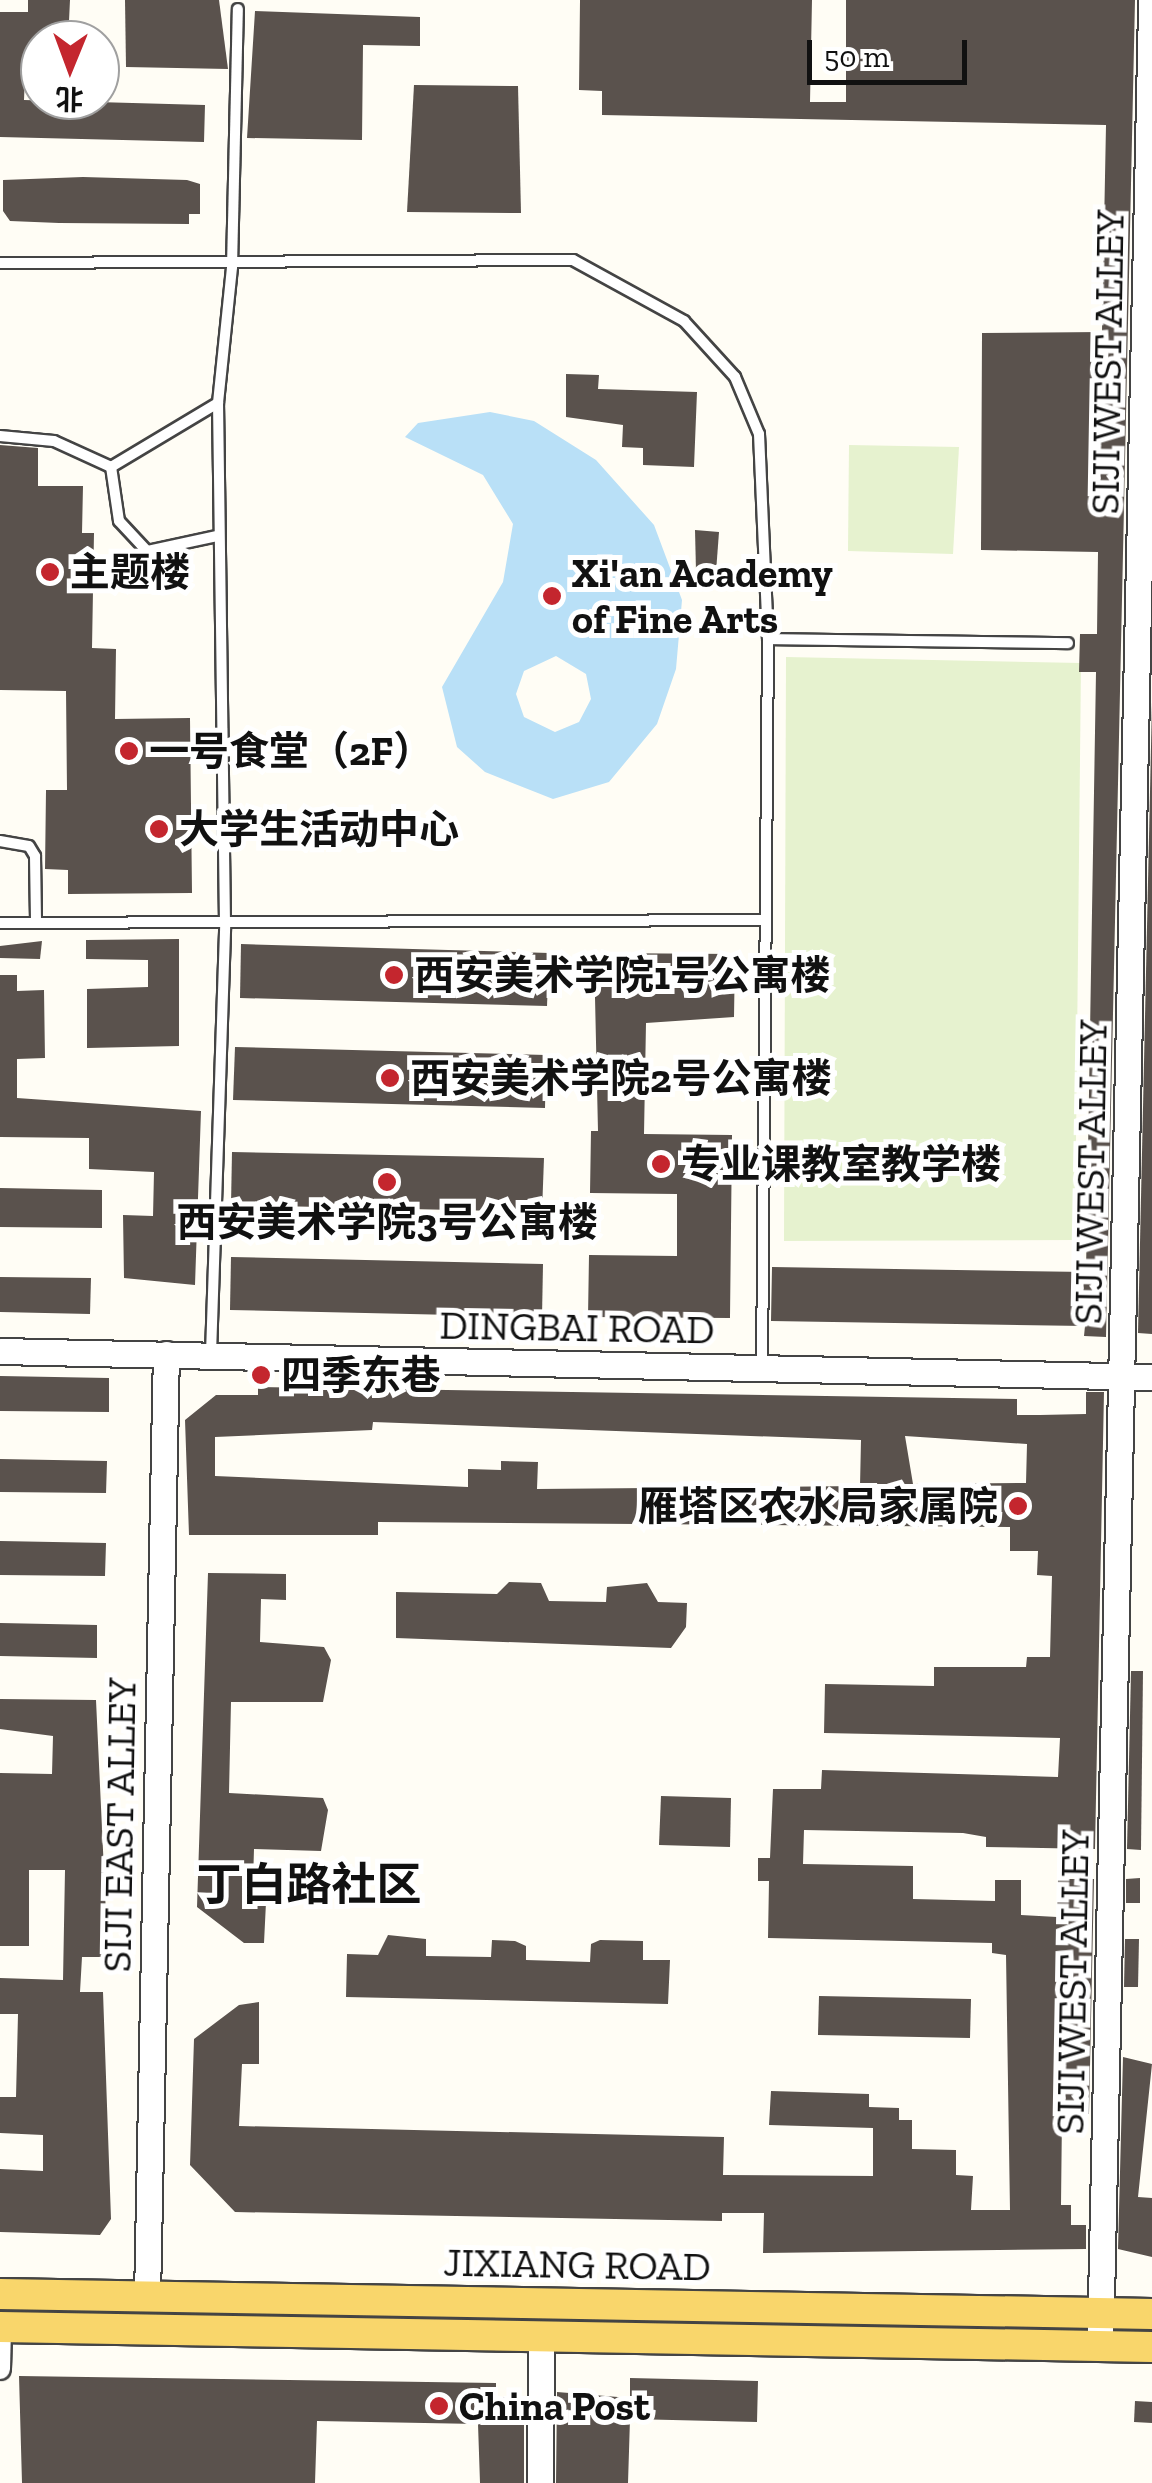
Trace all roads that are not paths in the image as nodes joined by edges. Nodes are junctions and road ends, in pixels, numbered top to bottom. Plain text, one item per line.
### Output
1 (1151, 0) edge
2 (238, 9) dead end
3 (0, 263) edge
4 (232, 266) junction
5 (218, 404) junction
6 (0, 436) edge
7 (111, 467) junction
8 (1147, 529) edge
9 (217, 536) junction
10 (768, 640) junction
11 (1068, 642) dead end
12 (0, 841) edge
13 (766, 920) junction
14 (0, 923) edge
15 (36, 923) junction
16 (225, 923) junction
17 (0, 1352) edge
18 (166, 1354) junction
19 (210, 1355) junction
20 (762, 1369) junction
21 (1124, 1376) junction
22 (1152, 1376) edge
23 (0, 2294) edge
24 (148, 2297) junction
25 (1101, 2313) junction
26 (1152, 2314) edge
27 (1, 2327) edge
28 (541, 2337) junction
29 (1100, 2346) junction
30 (1152, 2347) edge
31 (0, 2369) edge
32 (540, 2483) edge

1 - 8 street, SIJI WEST ALLEY
2 - 4 lane
3 - 4 lane
4 - 5 lane
4 - 10 lane
5 - 7 lane
5 - 9 lane
6 - 7 lane
7 - 9 lane
8 - 21 street, SIJI WEST ALLEY
9 - 16 lane
10 - 11 lane
10 - 13 lane
12 - 15 lane
13 - 16 lane
13 - 20 lane
14 - 15 lane
15 - 16 lane
16 - 19 lane
17 - 18 street, DINGBAI ROAD
18 - 19 street, DINGBAI ROAD
18 - 24 street, SIJI EAST ALLEY
19 - 20 street, DINGBAI ROAD
20 - 21 street, DINGBAI ROAD
21 - 22 street, DINGBAI ROAD
21 - 25 street, SIJI WEST ALLEY
23 - 24 main road, JIXIANG ROAD
24 - 25 main road, JIXIANG ROAD
25 - 26 main road, JIXIANG ROAD
25 - 29 street, SIJI WEST ALLEY
27 - 28 main road, JIXIANG ROAD
27 - 31 street
28 - 29 main road, JIXIANG ROAD
28 - 32 street
29 - 30 main road, JIXIANG ROAD

